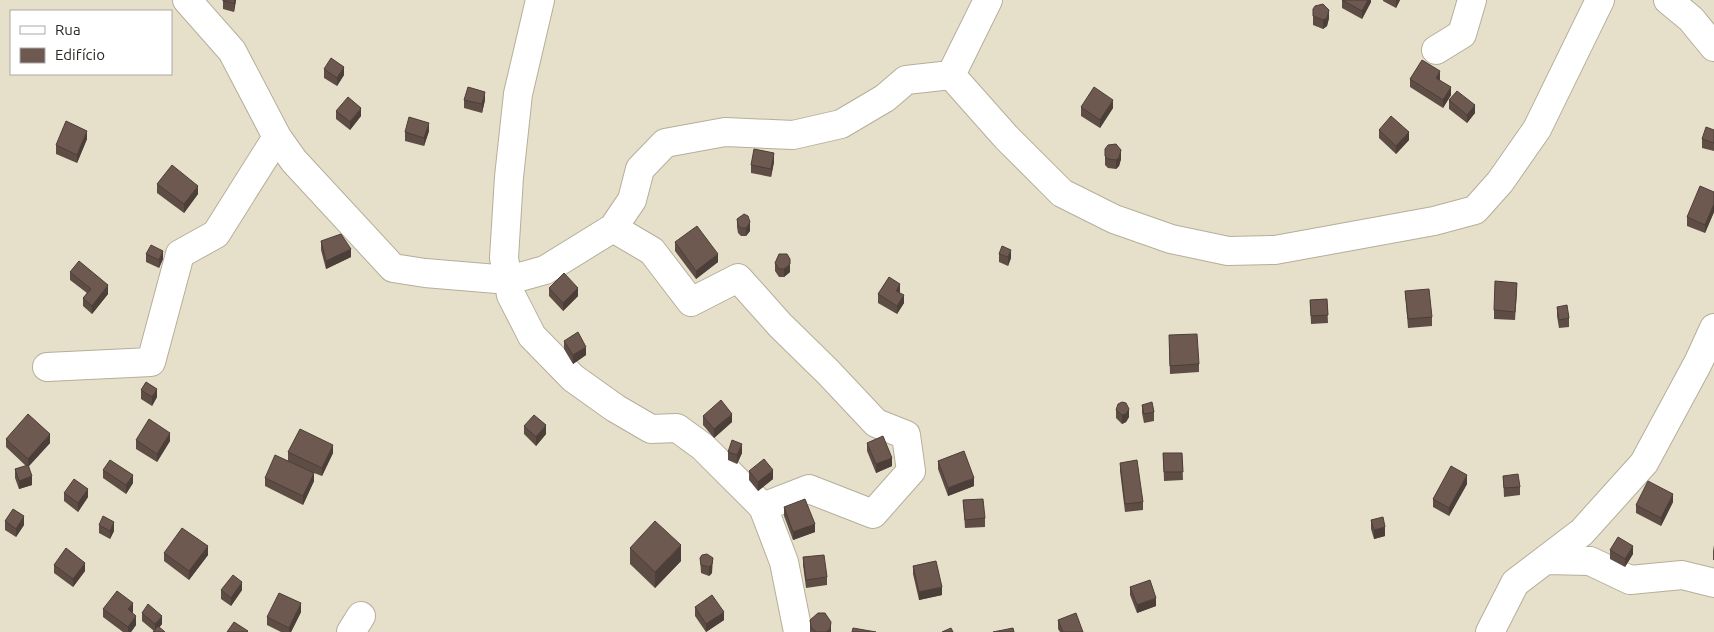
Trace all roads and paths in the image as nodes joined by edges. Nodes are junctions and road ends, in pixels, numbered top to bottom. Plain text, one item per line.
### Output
1 (186, 0) edge
2 (540, 0) edge
3 (988, 0) edge
4 (1472, 0) edge
5 (1600, 0) edge
6 (1668, 0) edge
7 (1714, 47) edge
8 (1436, 50) dead end
9 (951, 74) junction
10 (277, 137) junction
11 (613, 228) junction
12 (509, 280) junction
13 (1714, 328) edge
14 (47, 367) dead end
15 (763, 507) junction
16 (1545, 560) junction
17 (1714, 583) edge
18 (798, 632) edge
19 (1490, 632) edge

1 - 10 street
2 - 12 street
3 - 9 street
4 - 8 street
5 - 9 street
6 - 7 street
9 - 11 street
10 - 12 street
10 - 14 street
11 - 12 street
11 - 15 street
12 - 15 street
13 - 16 street
15 - 18 street
16 - 17 street
16 - 19 street

